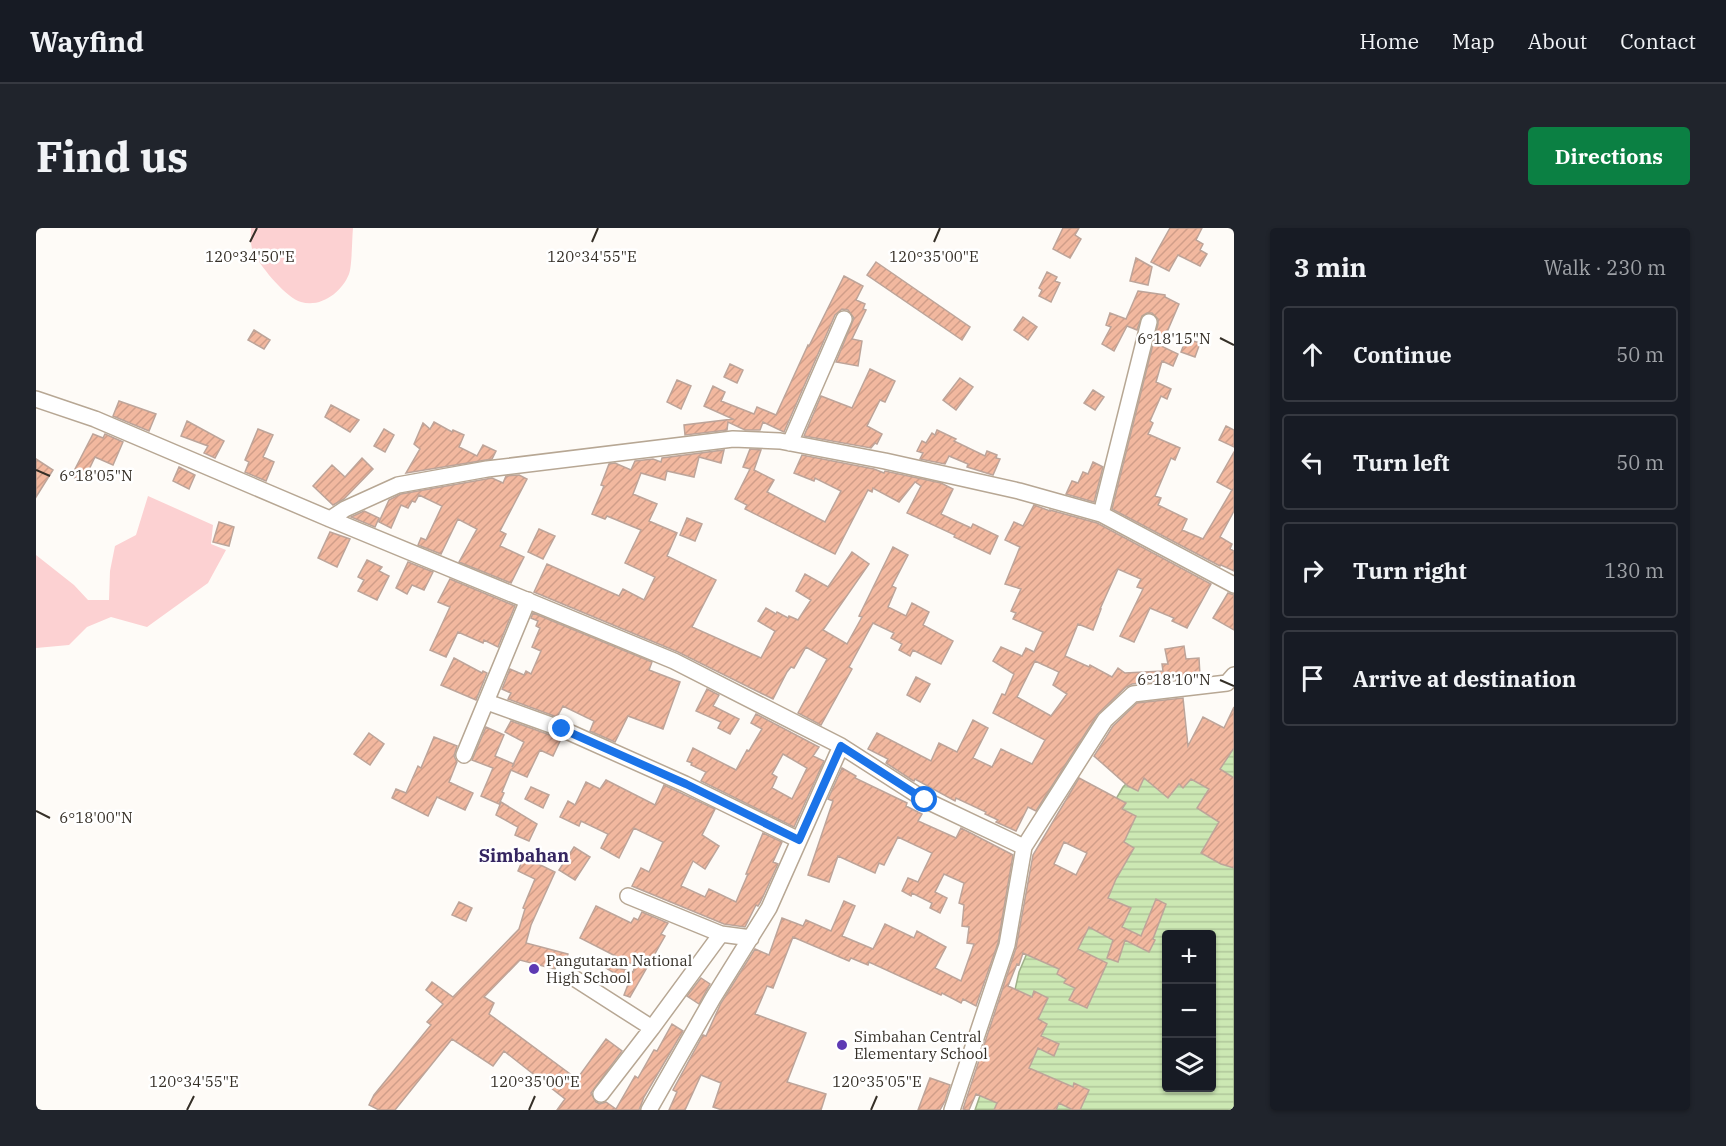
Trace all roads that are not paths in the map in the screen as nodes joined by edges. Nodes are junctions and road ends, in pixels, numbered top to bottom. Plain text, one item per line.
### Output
1 (844, 319) dead end
2 (1149, 322) dead end
3 (36, 399) edge
4 (790, 443) junction
5 (1101, 514) junction
6 (330, 519) junction
7 (1234, 585) edge
8 (528, 600) junction
9 (1234, 675) edge
10 (487, 702) junction
11 (841, 746) junction
12 (464, 755) dead end
13 (799, 840) junction
14 (1024, 847) junction
15 (628, 896) dead end
16 (721, 934) junction
17 (751, 938) junction
18 (563, 971) dead end
19 (652, 1028) junction
20 (601, 1094) dead end
21 (649, 1110) edge
22 (952, 1110) edge

1 - 4 street
2 - 5 street
3 - 6 street
4 - 5 street
4 - 6 street
5 - 7 street
6 - 8 street
8 - 10 street
8 - 11 street
9 - 14 street
10 - 12 street
10 - 13 street
11 - 13 street
11 - 14 street
13 - 17 street
14 - 22 street
15 - 16 street
16 - 17 street
16 - 19 street
17 - 21 street
18 - 19 street
19 - 20 street

